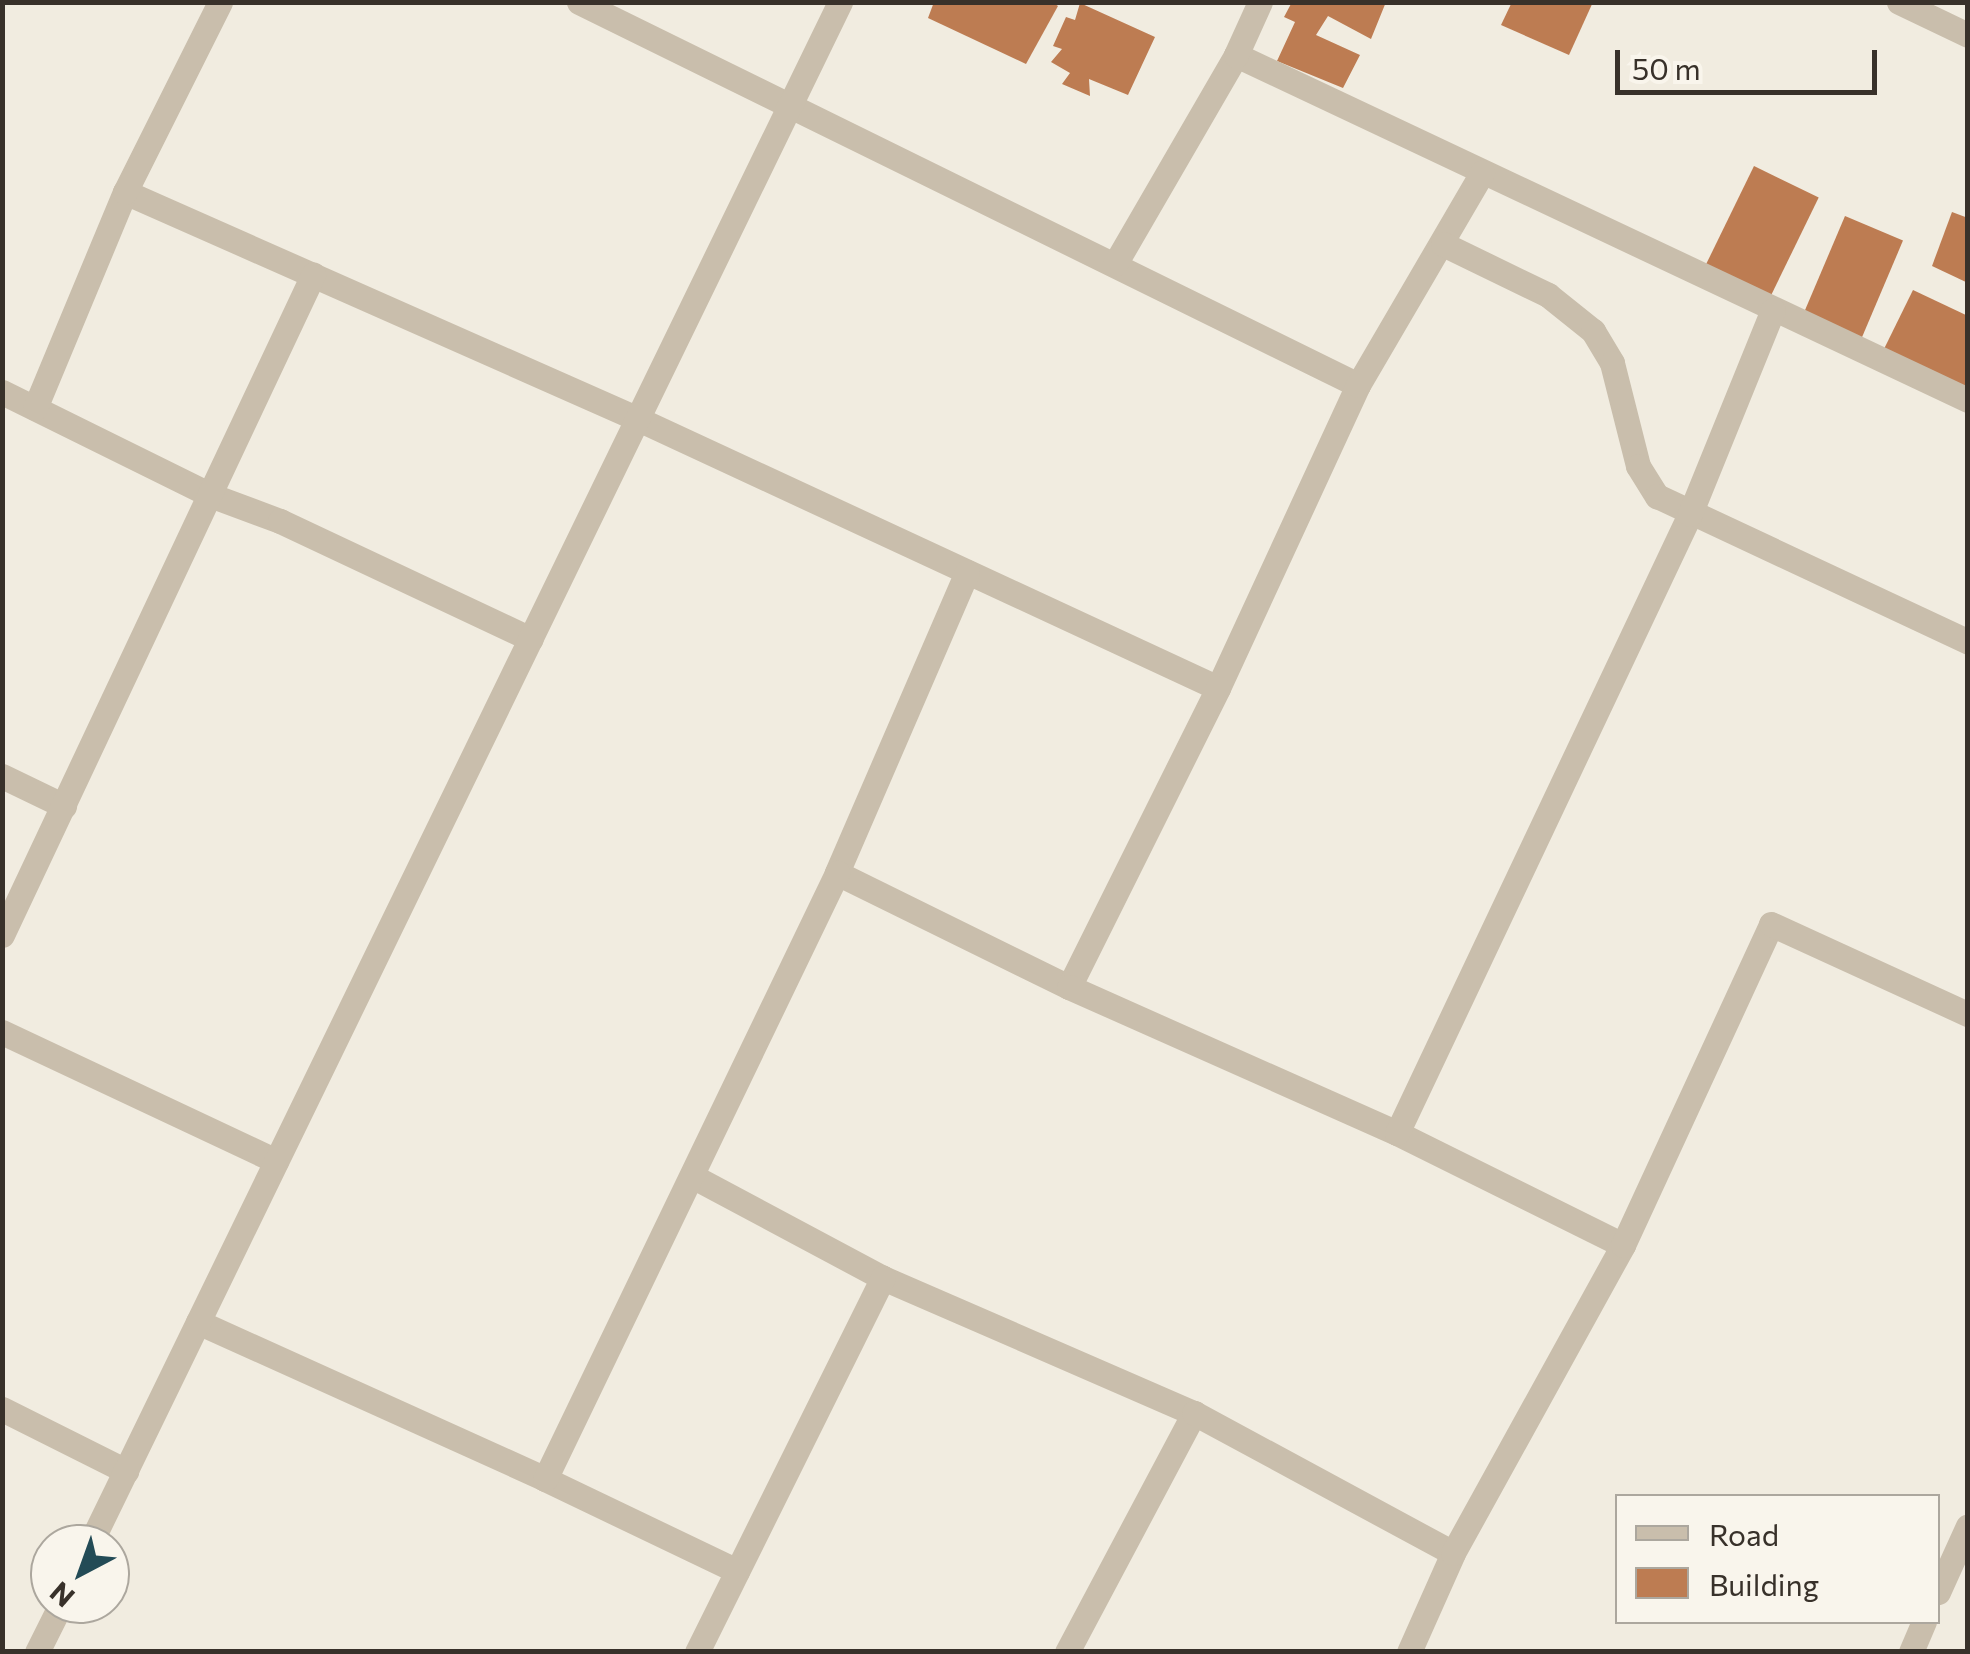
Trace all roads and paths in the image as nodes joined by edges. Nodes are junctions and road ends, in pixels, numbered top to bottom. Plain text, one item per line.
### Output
1 (220, 2) edge
2 (579, 2) edge
3 (840, 2) edge
4 (1260, 2) edge
5 (1899, 2) edge
6 (1968, 35) edge
7 (1236, 55) junction
8 (792, 104) junction
9 (1482, 173) junction
10 (125, 192) junction
11 (1443, 244) junction
12 (1115, 264) junction
13 (313, 275) junction
14 (1773, 310) junction
15 (1358, 385) junction
16 (2, 392) edge
17 (1968, 400) edge
18 (35, 408) junction
19 (638, 419) junction
20 (210, 494) junction
21 (1690, 514) junction
22 (967, 572) junction
23 (531, 639) junction
24 (1968, 642) edge
25 (1218, 688) junction
26 (2, 776) edge
27 (64, 806) junction
28 (837, 872) junction
29 (2, 935) edge
30 (1069, 987) junction
31 (1968, 1014) edge
32 (2, 1032) edge
33 (1396, 1133) junction
34 (276, 1161) junction
35 (692, 1176) junction
36 (1624, 1244) junction
37 (883, 1278) junction
38 (198, 1322) junction
39 (2, 1409) edge
40 (1194, 1413) junction
41 (126, 1471) junction
42 (545, 1478) junction
43 (100, 1524) edge
44 (1968, 1526) edge
45 (1453, 1553) junction
46 (737, 1572) junction
47 (1940, 1588) edge
48 (54, 1624) edge
49 (1923, 1624) edge
50 (44, 1650) edge
51 (697, 1652) edge
52 (1068, 1652) edge
53 (1409, 1652) edge
54 (1910, 1652) edge

1 - 10 street
2 - 8 street
3 - 8 street
4 - 7 street
5 - 6 street
7 - 9 street
7 - 12 street
8 - 12 street
8 - 19 street
9 - 11 street
9 - 14 street
10 - 13 street
10 - 18 street
11 - 15 street
11 - 21 street
12 - 15 street
13 - 19 street
13 - 20 street
14 - 17 street
14 - 21 street
15 - 25 street
16 - 18 street
18 - 20 street
19 - 22 street
19 - 23 street
20 - 23 street
20 - 27 street
21 - 24 street
21 - 33 street
22 - 25 street
22 - 28 street
23 - 34 street
25 - 30 street
26 - 27 street
27 - 29 street
28 - 30 street
28 - 35 street
30 - 33 street
31 - 36 street
32 - 34 street
33 - 36 street
34 - 38 street
35 - 37 street
35 - 42 street
36 - 45 street
37 - 40 street
37 - 46 street
38 - 41 street
38 - 42 street
39 - 41 street
40 - 45 street
40 - 52 street
41 - 43 street
42 - 46 street
44 - 47 street
45 - 53 street
46 - 51 street
48 - 50 street
49 - 54 street

